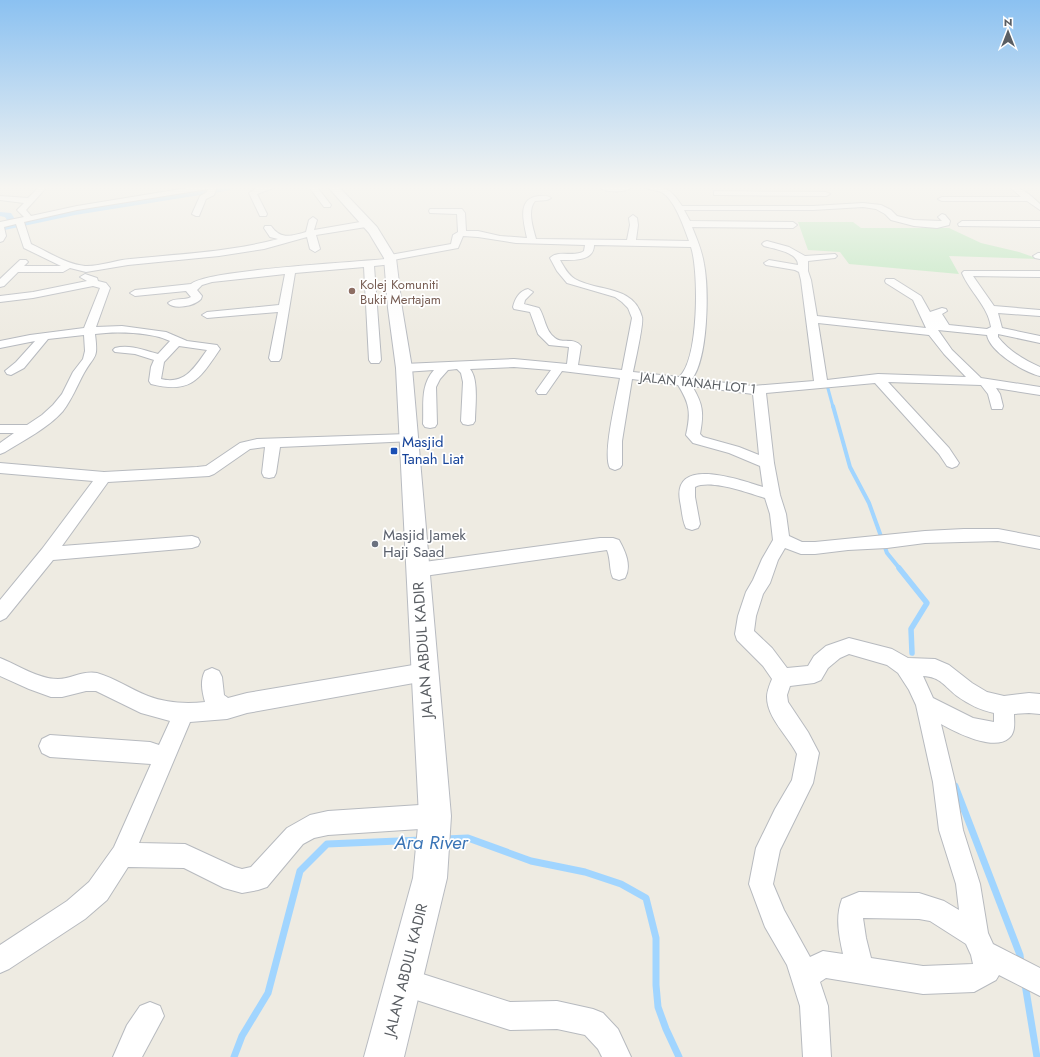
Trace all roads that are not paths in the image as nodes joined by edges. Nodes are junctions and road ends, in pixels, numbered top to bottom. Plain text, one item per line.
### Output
1 (24, 236) edge
2 (278, 236) edge
3 (298, 236) edge
4 (312, 236) edge
5 (376, 236) edge
6 (457, 236) edge
7 (494, 236) edge
8 (531, 236) edge
9 (632, 236) edge
10 (692, 236) edge
11 (287, 239) junction
12 (593, 239) junction
13 (532, 240) junction
14 (631, 243) junction
15 (695, 244) junction
16 (767, 244) dead end
17 (264, 246) junction
18 (315, 249) dead end
19 (33, 253) junction
20 (832, 256) dead end
21 (262, 258) dead end
22 (802, 259) junction
23 (390, 260) junction
24 (769, 263) dead end
25 (369, 264) junction
26 (66, 267) junction
27 (16, 269) junction
28 (291, 270) junction
29 (803, 271) junction
30 (1040, 274) edge
31 (890, 281) dead end
32 (93, 283) junction
33 (0, 284) edge
34 (193, 287) junction
35 (528, 292) dead end
36 (135, 293) dead end
37 (0, 298) edge
38 (173, 303) dead end
39 (285, 308) junction
40 (991, 309) junction
41 (942, 311) dead end
42 (1040, 313) edge
43 (208, 315) dead end
44 (120, 318) dead end
45 (811, 319) junction
46 (945, 328) junction
47 (106, 329) junction
48 (932, 329) junction
49 (994, 330) junction
50 (89, 331) junction
51 (45, 336) junction
52 (1040, 340) edge
53 (177, 341) junction
54 (0, 345) edge
55 (119, 350) dead end
56 (159, 358) junction
57 (275, 358) dead end
58 (375, 360) dead end
59 (460, 366) junction
60 (444, 367) junction
61 (559, 367) junction
62 (404, 368) junction
63 (572, 368) junction
64 (11, 371) dead end
65 (1040, 372) edge
66 (626, 375) junction
67 (878, 378) junction
68 (682, 381) junction
69 (981, 381) junction
70 (821, 383) junction
71 (542, 390) dead end
72 (759, 390) junction
73 (1040, 391) edge
74 (997, 406) dead end
75 (468, 421) dead end
76 (430, 424) dead end
77 (0, 429) edge
78 (30, 429) junction
79 (408, 438) junction
80 (272, 443) junction
81 (0, 449) edge
82 (767, 463) junction
83 (952, 463) dead end
84 (615, 465) dead end
85 (0, 468) edge
86 (269, 473) dead end
87 (104, 477) junction
88 (772, 495) junction
89 (692, 524) dead end
90 (781, 540) junction
91 (192, 542) dead end
92 (1040, 543) edge
93 (48, 554) junction
94 (417, 570) junction
95 (619, 573) dead end
96 (0, 613) edge
97 (0, 667) edge
98 (905, 667) junction
99 (425, 672) junction
100 (212, 676) dead end
101 (782, 678) junction
102 (1040, 704) edge
103 (926, 705) junction
104 (1004, 706) junction
105 (227, 709) junction
106 (184, 713) junction
107 (50, 746) dead end
108 (165, 757) junction
109 (434, 832) junction
110 (122, 855) junction
111 (987, 951) junction
112 (0, 960) edge
113 (860, 969) junction
114 (804, 977) junction
115 (404, 982) junction
116 (1040, 982) edge
117 (150, 1016) dead end
118 (127, 1057) edge
119 (384, 1057) edge
120 (617, 1057) edge
121 (817, 1057) edge

1 - 19 street
2 - 11 street
3 - 11 street
4 - 18 street
5 - 23 main road, JALAN ABDUL KADIR
6 - 23 street
7 - 13 street
8 - 13 street
9 - 14 street
10 - 15 street
11 - 17 street
12 - 13 street
12 - 14 street
12 - 66 street
14 - 15 street
15 - 68 street
16 - 22 street
17 - 21 street
17 - 26 street
19 - 26 street
19 - 27 street
20 - 22 street
22 - 29 street
23 - 25 street
23 - 62 main road, JALAN ABDUL KADIR
24 - 29 street
25 - 28 street
25 - 58 street
26 - 27 street
26 - 32 street
27 - 33 street
28 - 34 street
28 - 39 street
29 - 45 street
30 - 40 street
31 - 48 street
32 - 37 street
32 - 50 street
34 - 36 street
34 - 38 street
35 - 63 street
39 - 43 street
39 - 57 street
40 - 42 street
40 - 49 street
41 - 46 street
44 - 47 street
45 - 48 street
45 - 70 street
46 - 48 street
46 - 49 street
47 - 50 street
47 - 53 street
48 - 69 street
49 - 52 street
49 - 65 street
50 - 51 street
50 - 78 street
51 - 54 street
51 - 64 street
53 - 56 street
53 - 56 street
55 - 56 street
59 - 60 street, JALAN TANAH LOT 1
59 - 61 street, JALAN TANAH LOT 1
59 - 75 street
60 - 62 street, JALAN TANAH LOT 1
60 - 76 street
61 - 63 street, JALAN TANAH LOT 1
61 - 71 street
62 - 79 main road, JALAN ABDUL KADIR
63 - 66 street, JALAN TANAH LOT 1
66 - 68 street, JALAN TANAH LOT 1
66 - 84 street
67 - 69 street, JALAN TANAH LOT 1
67 - 70 street, JALAN TANAH LOT 1
67 - 83 street
68 - 72 street, JALAN TANAH LOT 1
68 - 82 street
69 - 73 street, JALAN TANAH LOT 1
69 - 74 street
70 - 72 street, JALAN TANAH LOT 1
72 - 82 street
77 - 78 street
78 - 81 street
79 - 80 street
79 - 94 main road, JALAN ABDUL KADIR
80 - 86 street
80 - 87 street
82 - 88 street
85 - 87 street
87 - 93 street
88 - 89 street
88 - 90 street
90 - 92 street
90 - 101 street
91 - 93 street
93 - 96 street
94 - 95 street
94 - 99 main road, JALAN ABDUL KADIR
97 - 106 street
98 - 101 street
98 - 103 street
98 - 104 street
99 - 105 street
99 - 109 main road, JALAN ABDUL KADIR
100 - 105 street
101 - 114 street
102 - 104 street
103 - 104 street
103 - 111 street
105 - 106 street
106 - 108 street
107 - 108 street
108 - 110 street
109 - 110 street
109 - 115 main road, JALAN ABDUL KADIR
110 - 112 street
111 - 113 street
111 - 113 street
111 - 116 street
113 - 114 street
114 - 121 street
115 - 119 main road, JALAN ABDUL KADIR
115 - 120 street
117 - 118 street

